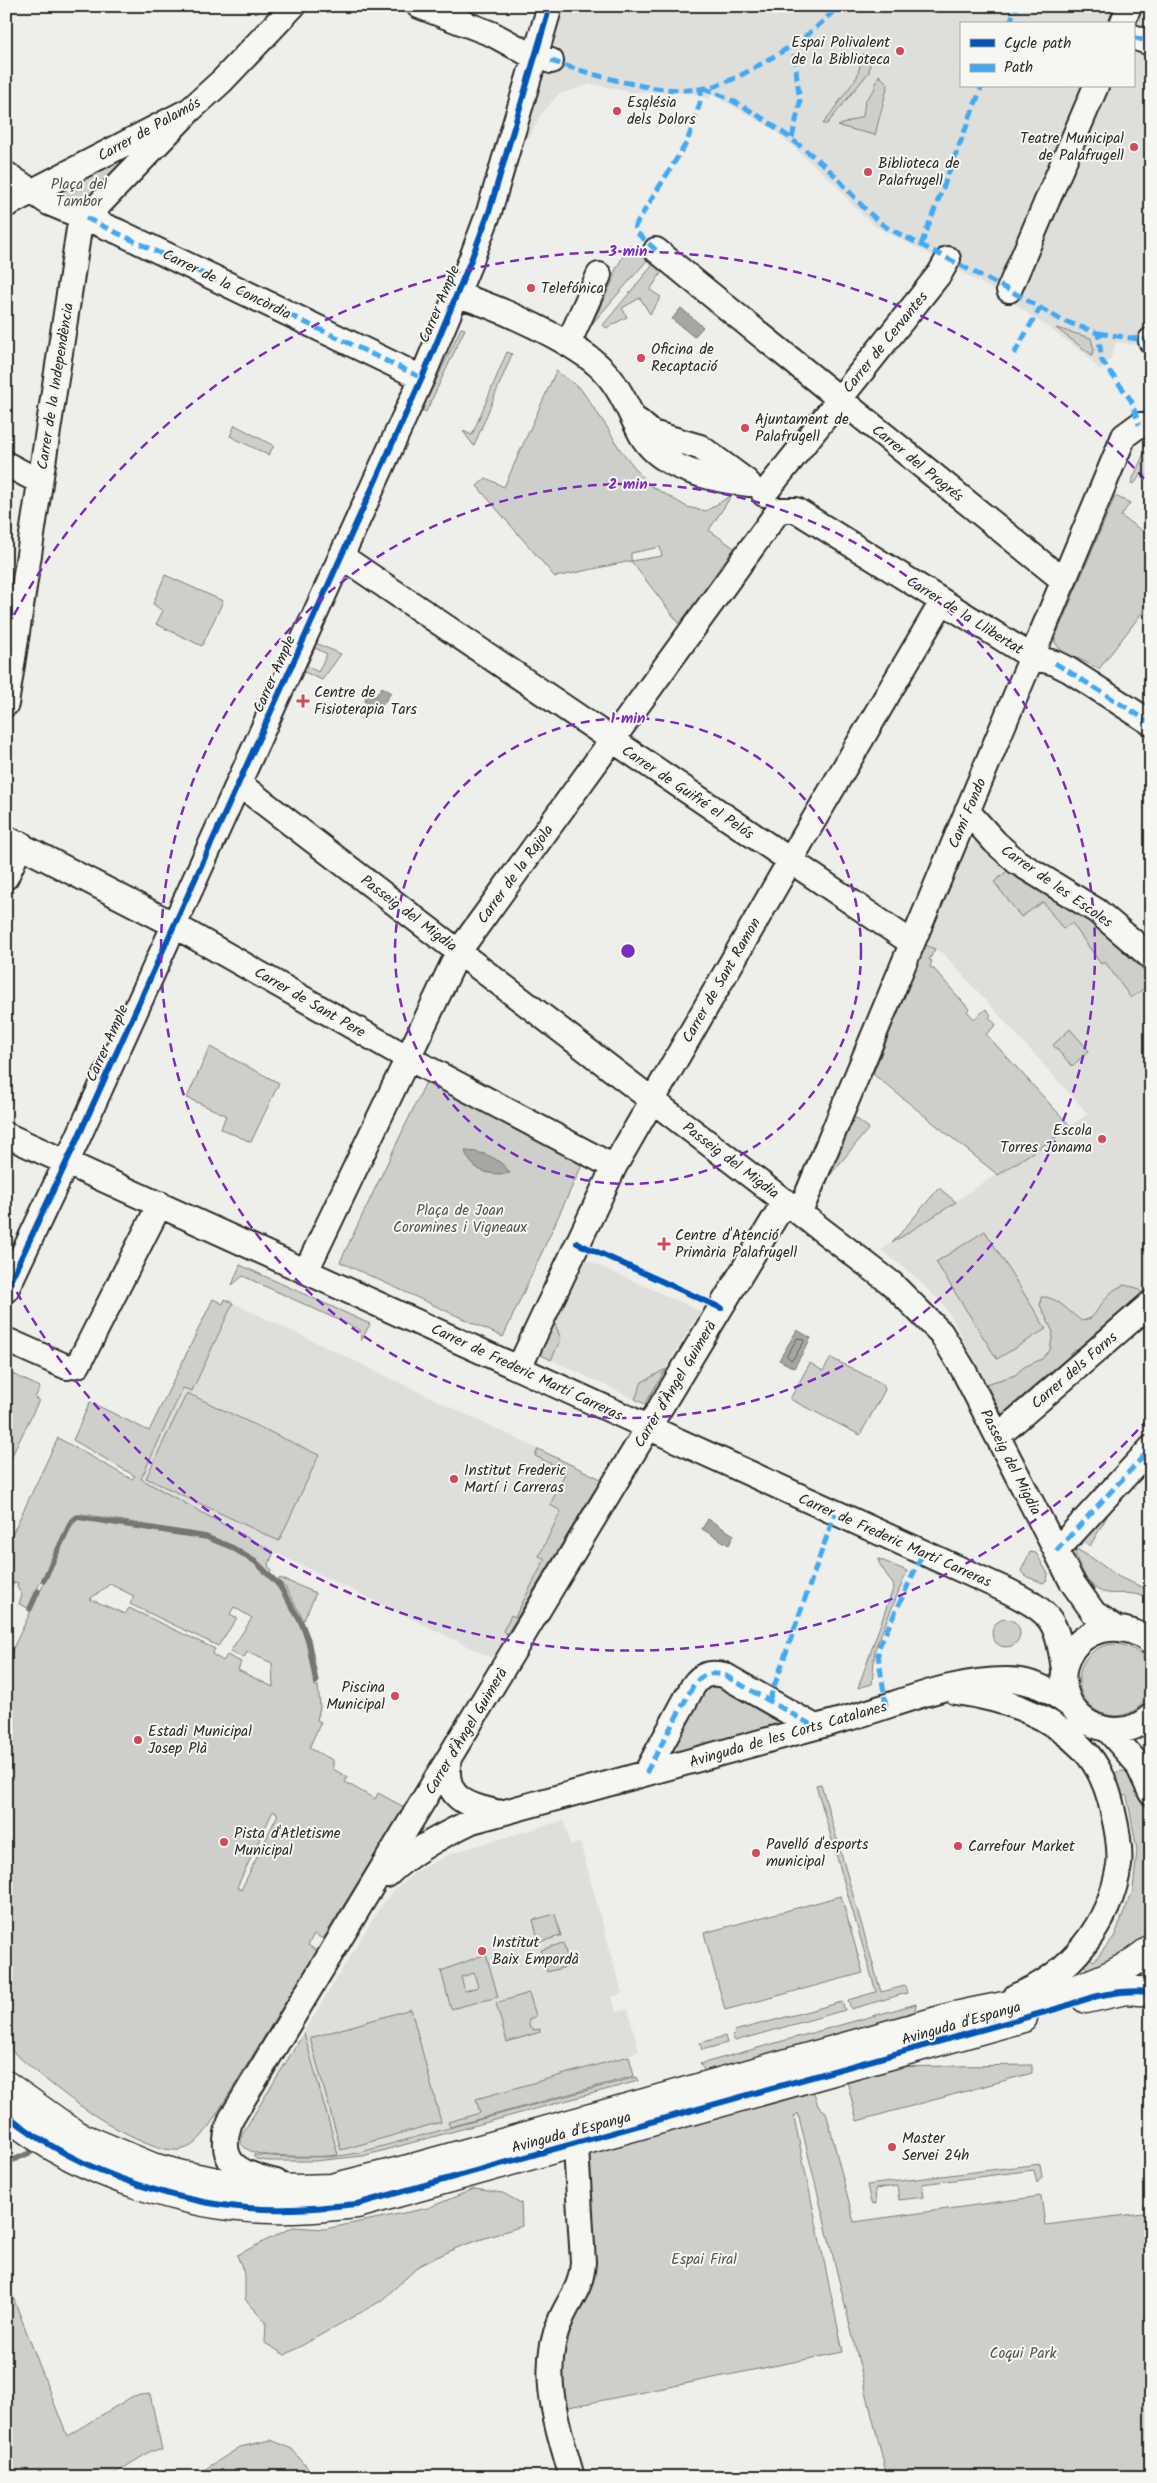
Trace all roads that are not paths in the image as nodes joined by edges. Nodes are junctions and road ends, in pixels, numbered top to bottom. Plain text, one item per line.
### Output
1 (293, 6) edge
2 (419, 6) edge
3 (550, 6) edge
4 (1129, 6) edge
5 (1123, 22) edge
6 (1134, 37) edge
7 (1151, 44) edge
8 (542, 59) junction
9 (1095, 88) edge
10 (190, 110) junction
11 (6, 174) edge
12 (31, 192) junction
13 (6, 205) edge
14 (86, 218) junction
15 (656, 250) dead end
16 (948, 259) dead end
17 (599, 275) dead end
18 (1009, 290) dead end
19 (456, 295) junction
20 (568, 344) junction
21 (422, 378) junction
22 (840, 399) junction
23 (635, 419) junction
24 (1147, 424) edge
25 (697, 447) junction
26 (6, 464) edge
27 (685, 469) junction
28 (40, 482) junction
29 (764, 496) junction
30 (341, 556) junction
31 (1064, 581) junction
32 (942, 602) junction
33 (1032, 657) junction
34 (6, 704) edge
35 (1151, 723) edge
36 (612, 741) junction
37 (238, 783) junction
38 (967, 811) junction
39 (14, 841) edge
40 (790, 861) junction
41 (6, 877) edge
42 (174, 925) junction
43 (912, 943) junction
44 (1146, 945) edge
45 (459, 951) junction
46 (408, 1058) junction
47 (652, 1100) junction
48 (6, 1135) edge
49 (67, 1162) junction
50 (614, 1167) junction
51 (160, 1204) junction
52 (792, 1207) junction
53 (306, 1271) junction
54 (6, 1290) edge
55 (1151, 1303) edge
56 (6, 1340) edge
57 (519, 1368) junction
58 (649, 1427) junction
59 (998, 1436) junction
60 (1151, 1448) edge
61 (1056, 1551) junction
62 (1138, 1633) edge
63 (1064, 1669) junction
64 (925, 1694) junction
65 (1071, 1706) junction
66 (1151, 1716) edge
67 (815, 1727) junction
68 (1100, 1728) junction
69 (449, 1758) junction
70 (646, 1773) junction
71 (1102, 1776) junction
72 (1151, 1793) edge
73 (501, 1813) junction
74 (360, 1907) junction
75 (1151, 1949) edge
76 (1151, 1992) edge
77 (988, 2008) junction
78 (6, 2085) edge
79 (6, 2114) edge
80 (574, 2144) junction
81 (345, 2184) junction
82 (572, 2477) edge

1 - 10 street, Carrer de Palamós
2 - 8 street
3 - 8 street, Carrer Ample
4 - 5 street
6 - 7 street
8 - 19 street, Carrer Ample
9 - 18 street
10 - 12 street, Carrer de Palamós
10 - 14 street, Carrer de la Independència
11 - 12 street, Carrer de la Concòrdia
12 - 13 street, Carrer de Palamós
12 - 14 street, Carrer de la Concòrdia
14 - 21 street, Carrer de la Concòrdia
14 - 28 street, Carrer de la Independència
15 - 22 street, Carrer del Progrés
16 - 22 street, Carrer de Cervantes
17 - 20 street
19 - 20 street
19 - 21 street, Carrer Ample
20 - 23 street
21 - 30 street, Carrer Ample
22 - 29 street, Carrer de Cervantes
22 - 31 street, Carrer del Progrés
23 - 25 street
23 - 27 street, Carrer de la Llibertat
24 - 31 street, Camí Fondo
25 - 27 street
25 - 29 street
26 - 28 street
27 - 29 street, Carrer de la Llibertat
28 - 34 street, Carrer de la Independència
29 - 32 street, Carrer de la Llibertat
29 - 36 street, Carrer de la Rajola
30 - 36 street, Carrer de Guifré el Pelós
30 - 37 street, Carrer Ample
31 - 33 street, Camí Fondo
32 - 33 street, Carrer de la Llibertat
32 - 40 street, Carrer de Sant Ramon
33 - 35 street, Carrer de la Llibertat
33 - 38 street, Camí Fondo
36 - 40 street, Carrer de Guifré el Pelós
36 - 45 street, Carrer de la Rajola
37 - 42 street, Carrer Ample
37 - 45 street, Passeig del Migdia
38 - 43 street, Camí Fondo
38 - 44 street, Carrer de les Escoles
39 - 41 street
39 - 42 street, Carrer de Sant Pere
40 - 43 street, Carrer de Guifré el Pelós
40 - 47 street, Carrer de Sant Ramon
42 - 46 street, Carrer de Sant Pere
42 - 49 street, Carrer Ample
43 - 52 street, Camí Fondo
45 - 46 street, Carrer de la Rajola
45 - 47 street, Passeig del Migdia
46 - 50 street, Carrer de Sant Pere
46 - 53 street, Carrer de la Rajola
47 - 50 street, Carrer de Sant Ramon
47 - 52 street, Passeig del Migdia
48 - 49 street, Carrer de Frederic Martí Carreras
49 - 51 street, Carrer de Frederic Martí Carreras
49 - 54 street, Carrer Ample
50 - 57 street, Carrer de Sant Ramon
51 - 53 street, Carrer de Frederic Martí Carreras
51 - 56 street
52 - 58 street, Carrer d'Àngel Guimerà
52 - 59 street, Passeig del Migdia
53 - 57 street, Carrer de Frederic Martí Carreras
55 - 59 street, Carrer dels Forns
57 - 58 street, Carrer de Frederic Martí Carreras
58 - 63 street, Carrer de Frederic Martí Carreras
58 - 69 street, Carrer d'Àngel Guimerà
59 - 61 street, Passeig del Migdia
60 - 61 street
61 - 62 street, Passeig del Migdia
62 - 63 street
63 - 65 street, Carrer de Frederic Martí Carreras
64 - 65 street, Avinguda de les Corts Catalanes
64 - 67 street, Avinguda de les Corts Catalanes
64 - 71 street, Avinguda d'Espanya
65 - 68 street, Avinguda de les Corts Catalanes
66 - 68 street
67 - 70 street, Avinguda de les Corts Catalanes
67 - 70 street
68 - 71 street, Avinguda d'Espanya
68 - 72 street
69 - 73 street, Avinguda de les Corts Catalanes
69 - 74 street, Carrer d'Àngel Guimerà
70 - 73 street, Avinguda de les Corts Catalanes
71 - 77 street, Avinguda d'Espanya
73 - 74 street, Avinguda de les Corts Catalanes
74 - 81 street, Carrer d'Àngel Guimerà
75 - 77 main road, Avinguda d'Espanya
76 - 80 main road, Avinguda d'Espanya
77 - 81 main road, Avinguda d'Espanya
78 - 81 main road, Avinguda d'Espanya
79 - 80 main road, Avinguda d'Espanya
80 - 82 street

